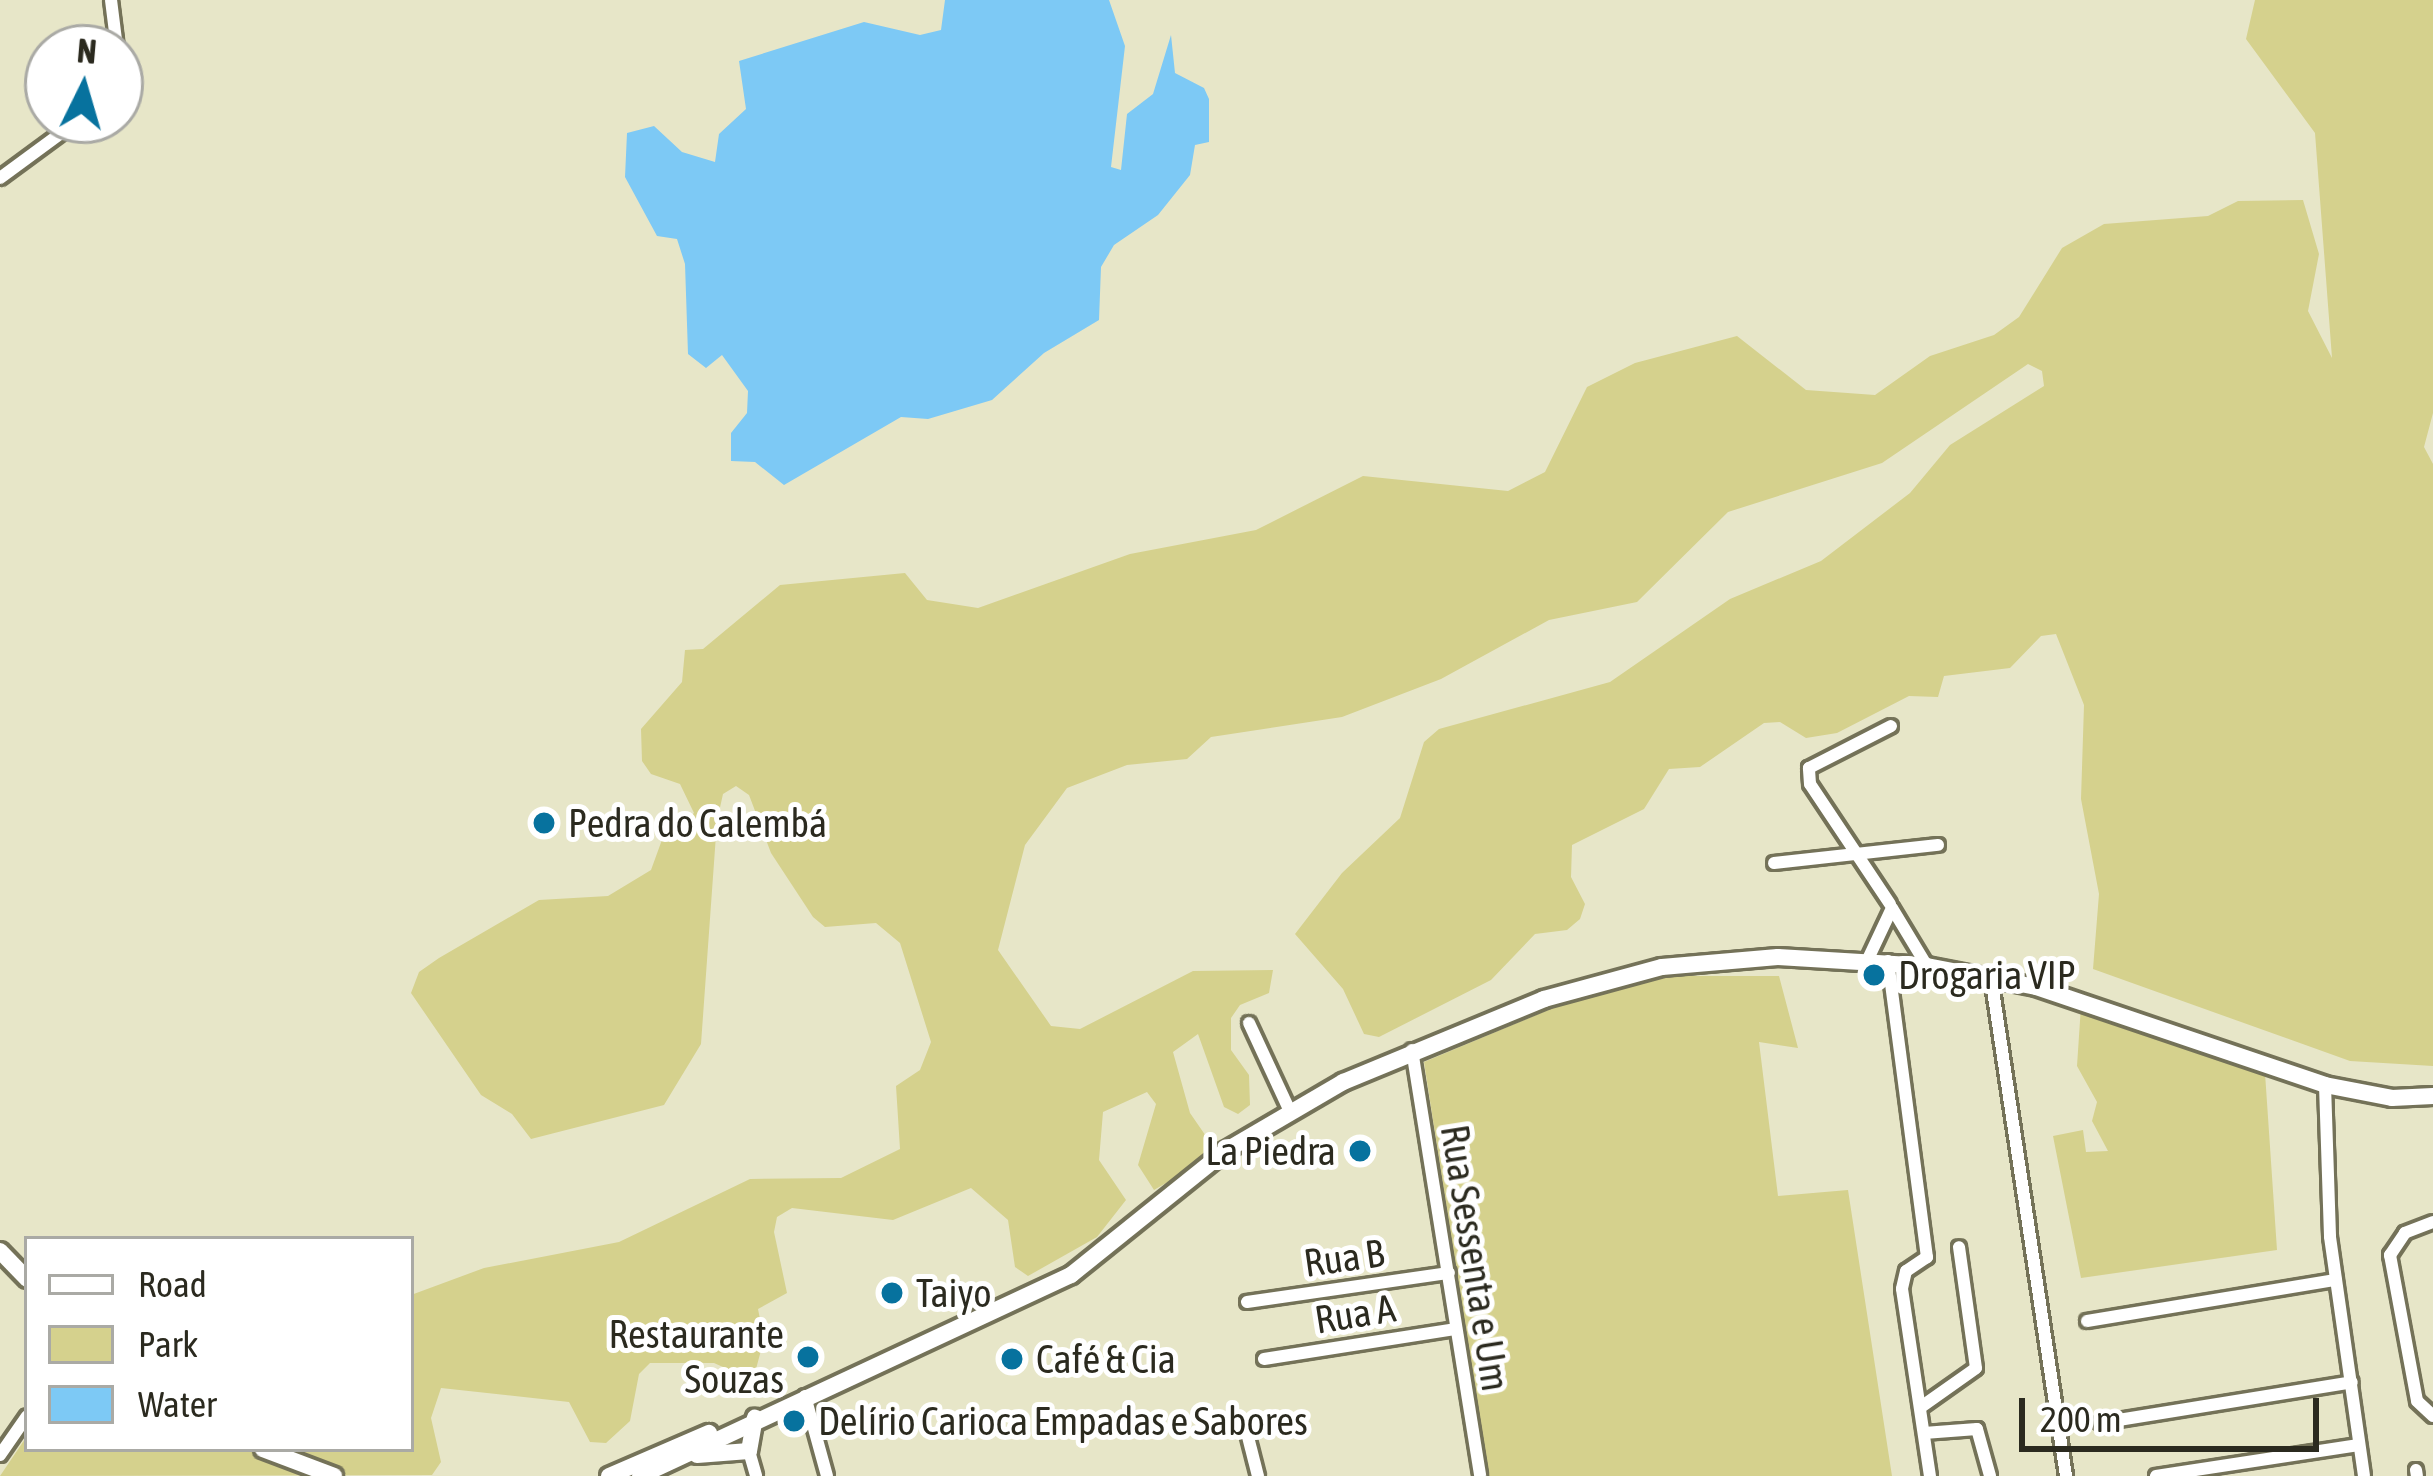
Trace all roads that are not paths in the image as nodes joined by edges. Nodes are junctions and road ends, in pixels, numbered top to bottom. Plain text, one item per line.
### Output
1 (46, 144) edge
2 (0, 178) edge
3 (1891, 726) dead end
4 (1938, 845) dead end
5 (1857, 854) junction
6 (1774, 863) dead end
7 (1890, 904) dead end
8 (1868, 959) junction
9 (1888, 961) junction
10 (1927, 966) junction
11 (1990, 977) junction
12 (1249, 1023) dead end
13 (1412, 1050) junction
14 (2325, 1085) junction
15 (2433, 1096) edge
16 (1289, 1109) junction
17 (2432, 1226) edge
18 (1959, 1247) dead end
19 (0, 1251) edge
20 (1449, 1273) junction
21 (24, 1276) edge
22 (2336, 1280) junction
23 (1247, 1302) dead end
24 (2086, 1322) dead end
25 (1455, 1329) junction
26 (1264, 1359) dead end
27 (2352, 1382) junction
28 (805, 1394) junction
29 (1921, 1408) junction
30 (2433, 1416) edge
31 (754, 1418) junction
32 (24, 1420) edge
33 (0, 1423) edge
34 (2100, 1423) dead end
35 (1245, 1425) dead end
36 (14, 1433) junction
37 (1924, 1433) junction
38 (2359, 1445) junction
39 (748, 1451) junction
40 (270, 1452) edge
41 (0, 1455) edge
42 (685, 1456) junction
43 (334, 1476) edge
44 (609, 1476) edge
45 (640, 1476) edge
46 (756, 1476) edge
47 (827, 1476) edge
48 (1258, 1476) edge
49 (1480, 1476) edge
50 (1930, 1476) edge
51 (1990, 1476) edge
52 (2066, 1476) edge
53 (2156, 1476) edge
54 (2364, 1476) edge

1 - 2 street
3 - 5 street
4 - 5 street
5 - 6 street
5 - 7 street
8 - 9 main road
8 - 10 street
8 - 13 main road
9 - 10 main road
9 - 29 street
10 - 11 main road
11 - 14 main road
11 - 52 street
12 - 16 street
13 - 16 main road
13 - 20 street, Rua Sessenta e Um
14 - 15 main road
14 - 22 street
16 - 28 main road
17 - 30 street
18 - 29 street
19 - 21 main road
20 - 23 street, Rua B
20 - 25 street, Rua Sessenta e Um
22 - 24 street
22 - 27 street
25 - 26 street, Rua A
25 - 49 street, Rua Sessenta e Um
27 - 34 street
27 - 38 street
28 - 31 main road
28 - 47 street
29 - 37 street
31 - 39 main road
31 - 42 main road
31 - 44 main road
32 - 36 street
33 - 36 street
35 - 48 street
36 - 41 street
37 - 50 street
37 - 51 street
38 - 53 street
38 - 54 street
39 - 42 main road
39 - 46 street
40 - 43 main road
42 - 45 main road

